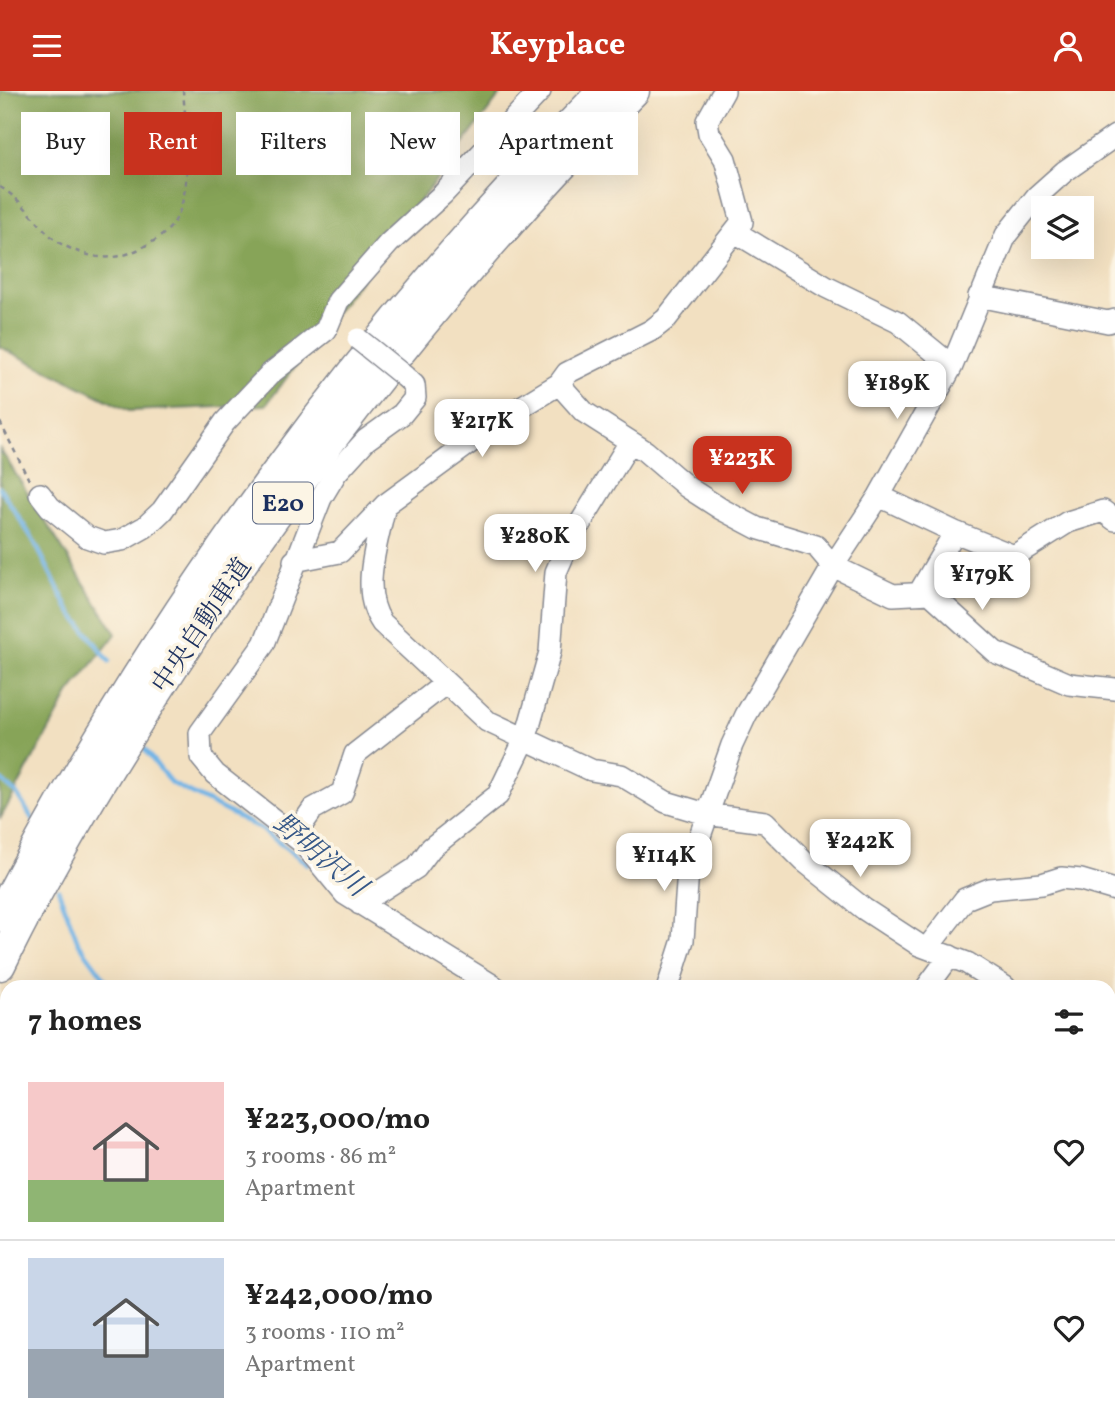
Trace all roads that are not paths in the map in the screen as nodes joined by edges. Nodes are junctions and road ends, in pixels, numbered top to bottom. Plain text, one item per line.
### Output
1 (540, 91) edge
2 (603, 91) edge
3 (634, 91) edge
4 (724, 91) edge
5 (1114, 139) edge
6 (735, 233) junction
7 (979, 296) junction
8 (1115, 320) edge
9 (326, 330) junction
10 (952, 366) junction
11 (559, 384) junction
12 (630, 442) junction
13 (40, 494) road end
14 (879, 496) junction
15 (385, 505) junction
16 (1115, 520) edge
17 (955, 532) junction
18 (294, 561) junction
19 (833, 566) junction
20 (919, 593) junction
21 (446, 683) junction
22 (1115, 689) edge
23 (526, 737) junction
24 (706, 814) junction
25 (294, 836) junction
26 (1115, 890) edge
27 (360, 904) junction
28 (0, 916) edge
29 (928, 947) junction
30 (950, 956) junction
31 (0, 965) edge
32 (484, 980) edge
33 (670, 980) edge
34 (932, 980) edge
35 (993, 980) edge

1 - 9 street
2 - 28 highway, 中央自動車道 / E20
3 - 31 highway, 中央自動車道 / E20
4 - 6 street
5 - 7 street
6 - 10 street
6 - 11 street
7 - 8 street
7 - 10 street
9 - 13 street
9 - 18 street, bridge
10 - 14 street
11 - 12 street
11 - 15 street
12 - 19 street
12 - 23 street
14 - 17 street
14 - 19 street
15 - 18 street
15 - 21 street
16 - 17 street
17 - 20 street
18 - 25 street
19 - 20 street
19 - 24 street
20 - 22 street
21 - 23 street
21 - 25 street
23 - 24 street
23 - 27 street
24 - 29 street
24 - 33 street
25 - 27 street
26 - 29 street
27 - 32 street
29 - 30 street
30 - 34 street
30 - 35 street

